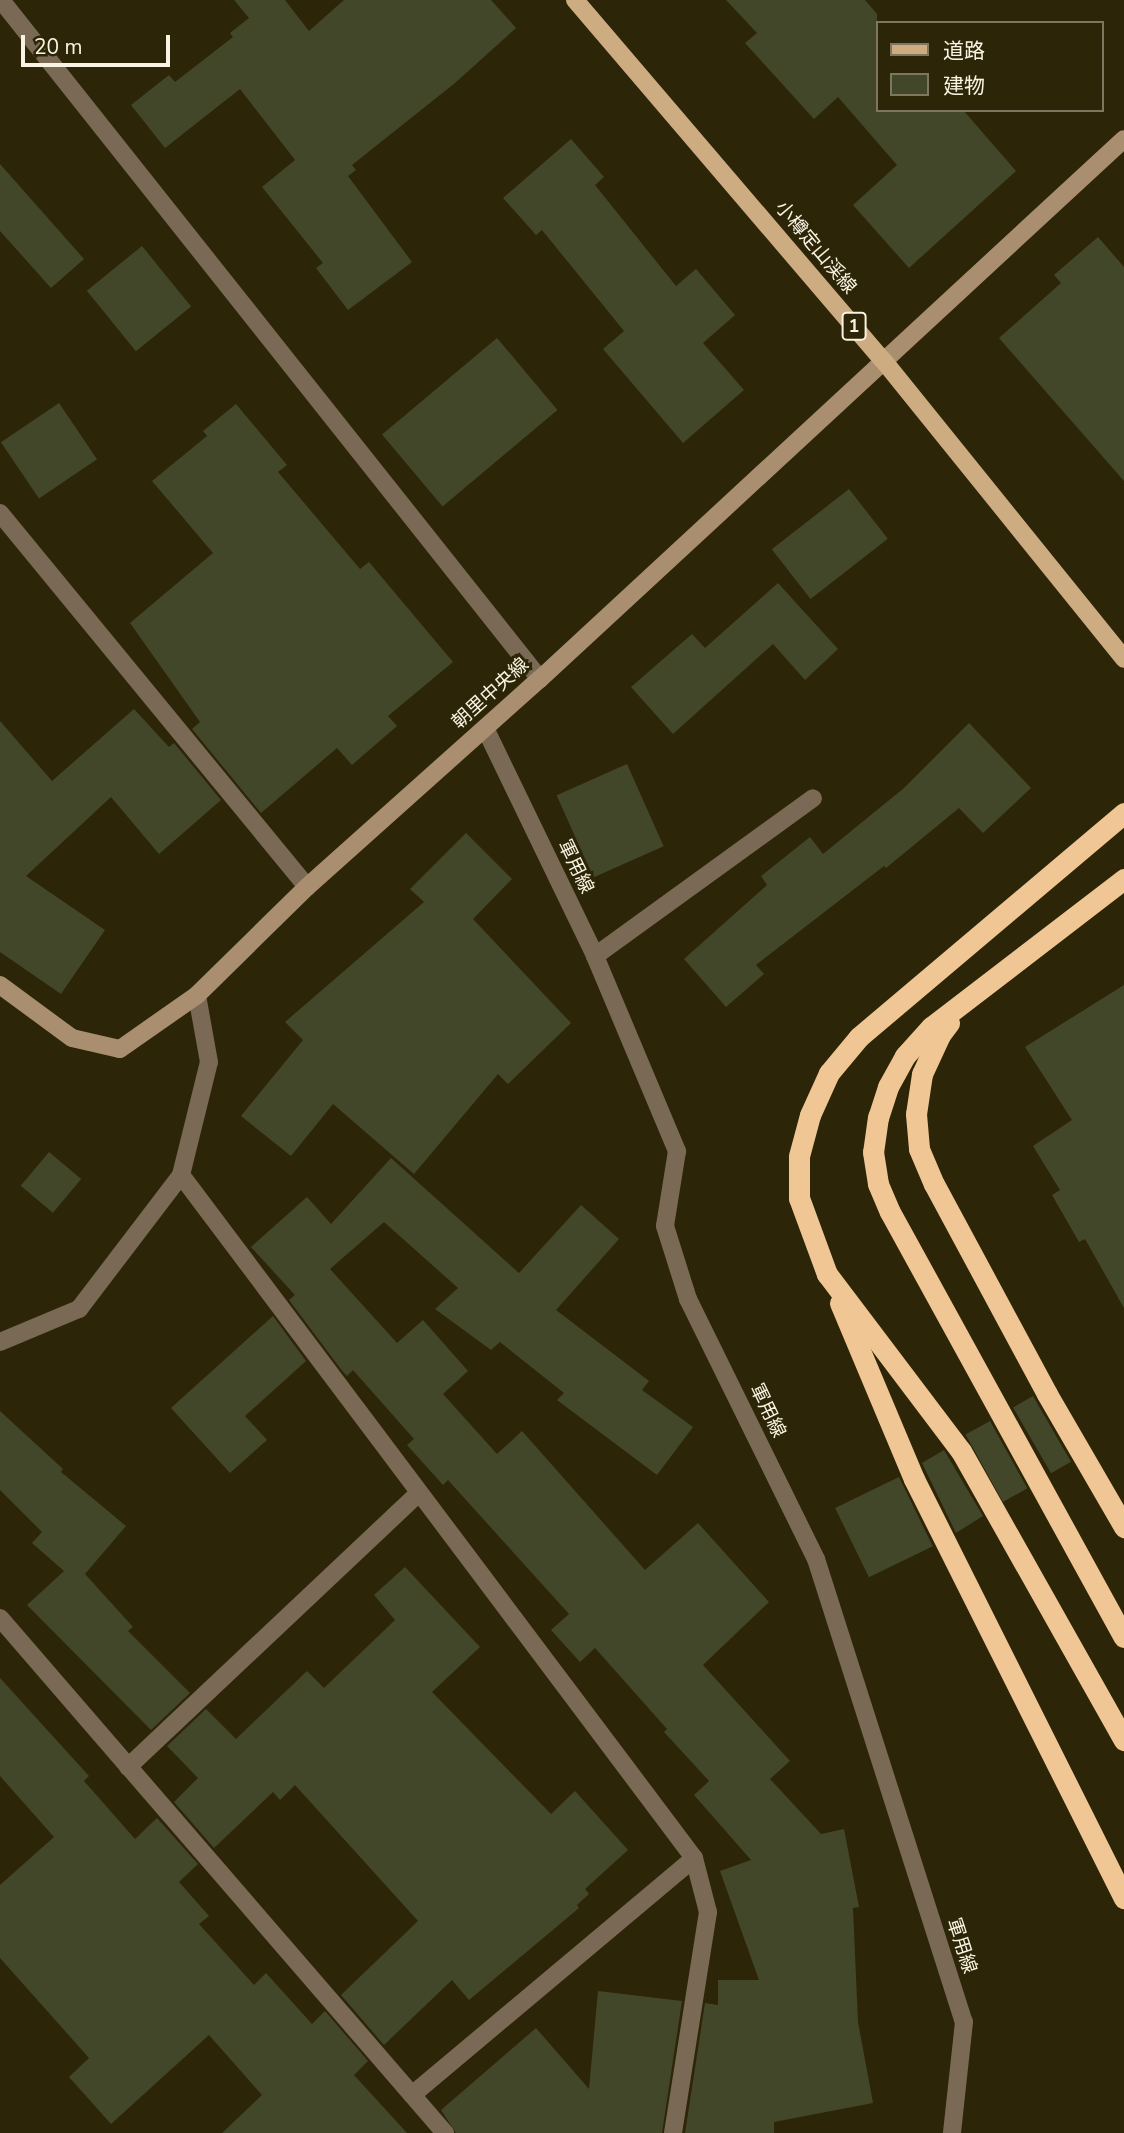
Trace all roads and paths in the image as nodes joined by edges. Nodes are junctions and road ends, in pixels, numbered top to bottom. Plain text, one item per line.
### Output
1 (1, 0) edge
2 (575, 0) edge
3 (1124, 139) edge
4 (883, 360) junction
5 (0, 513) edge
6 (1124, 659) edge
7 (540, 679) junction
8 (485, 729) junction
9 (813, 798) dead end
10 (1124, 813) edge
11 (1124, 879) edge
12 (307, 887) junction
13 (595, 956) junction
14 (0, 985) edge
15 (973, 994) junction
16 (197, 995) junction
17 (181, 1175) junction
18 (827, 1274) junction
19 (0, 1342) edge
20 (418, 1494) junction
21 (1124, 1527) edge
22 (0, 1618) edge
23 (1124, 1637) edge
24 (1124, 1740) edge
25 (128, 1767) junction
26 (694, 1858) junction
27 (1124, 1898) edge
28 (412, 2095) junction
29 (445, 2133) edge
30 (673, 2133) edge
31 (952, 2133) edge

1 - 7 street
2 - 4 main road, 小樽定山渓線 / 1
3 - 4 street, 朝里中央線
4 - 6 main road, 小樽定山渓線 / 1
4 - 7 street, 朝里中央線
5 - 12 street
7 - 8 street, 朝里中央線
8 - 12 street, 朝里中央線
8 - 13 street, 軍用線
9 - 13 street
10 - 18 highway
11 - 15 highway
12 - 16 street, 朝里中央線
13 - 31 street, 軍用線
14 - 16 street, 朝里中央線
15 - 21 highway
15 - 23 highway
16 - 17 street
17 - 19 street
17 - 20 street
18 - 24 highway
18 - 27 highway
20 - 25 street
20 - 26 street
22 - 25 street
25 - 28 street
26 - 28 street
26 - 30 street
28 - 29 street

